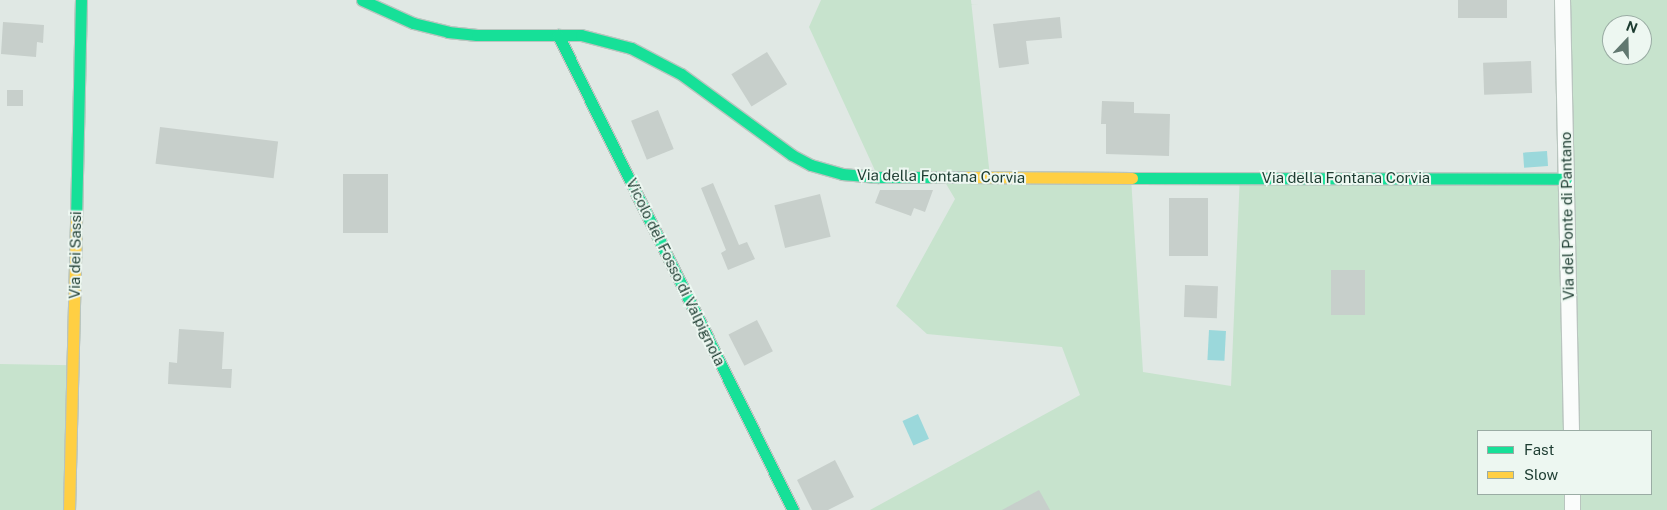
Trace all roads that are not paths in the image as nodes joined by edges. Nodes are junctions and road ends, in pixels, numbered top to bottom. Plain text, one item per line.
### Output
1 (81, 0) edge
2 (362, 0) edge
3 (1562, 0) edge
4 (558, 35) junction
5 (1566, 179) junction
6 (1571, 430) edge
7 (1572, 495) edge
8 (69, 510) edge
9 (794, 510) edge
10 (1572, 510) edge

1 - 8 street, Via dei Sassi
2 - 4 street, Via della Fontana Corvia
3 - 5 street, Via del Ponte di Pantano
4 - 5 street, Via della Fontana Corvia
4 - 9 street, Vicolo del Fosso di Valpignola
5 - 6 street, Via del Ponte di Pantano
7 - 10 street

